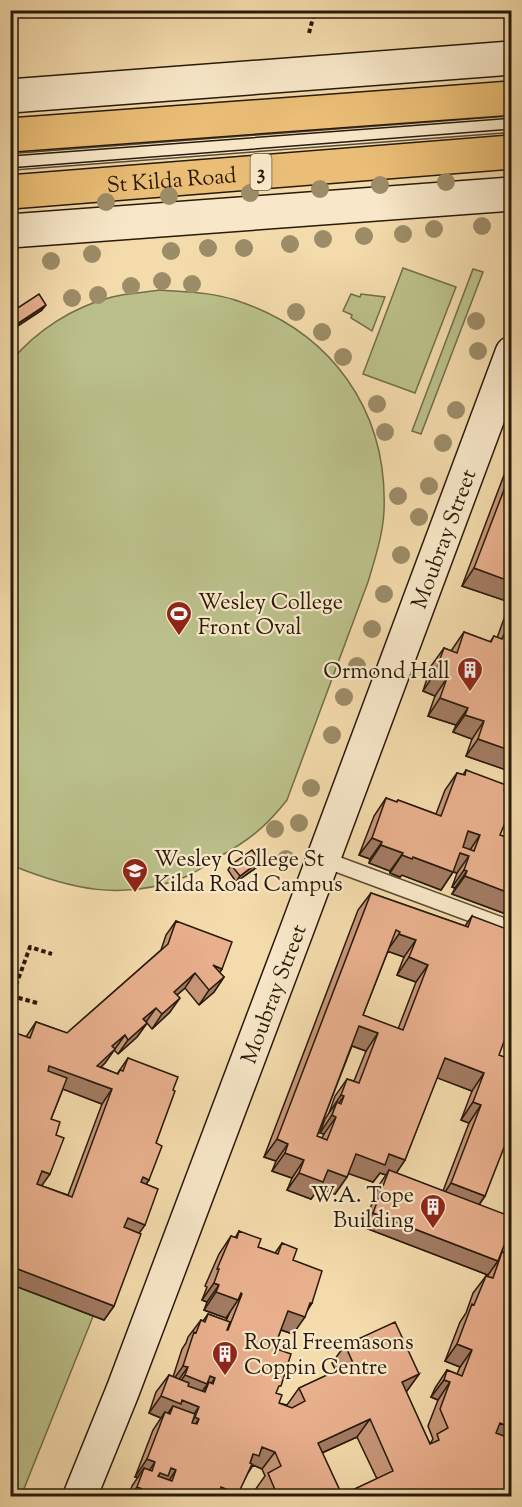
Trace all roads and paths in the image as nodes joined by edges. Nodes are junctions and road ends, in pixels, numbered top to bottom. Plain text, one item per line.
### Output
1 (315, 10) edge
2 (309, 33) dead end
3 (512, 58) edge
4 (10, 96) edge
5 (512, 98) edge
6 (512, 124) edge
7 (10, 135) edge
8 (512, 152) edge
9 (10, 162) edge
10 (10, 192) edge
11 (512, 194) edge
12 (59, 206) junction
13 (10, 231) edge
14 (512, 353) edge
15 (323, 859) junction
16 (512, 929) edge
17 (52, 954) dead end
18 (18, 998) junction
19 (10, 1003) edge
20 (37, 1003) dead end
21 (80, 1497) edge

1 - 2 path
3 - 4 street
5 - 7 main road
6 - 9 lane
8 - 12 main road, St Kilda Road / 3
10 - 12 main road, St Kilda Road / 3
11 - 12 street, St Kilda Road
12 - 13 street, St Kilda Road
14 - 15 street, Moubray Street
15 - 16 lane
15 - 21 street, Moubray Street
17 - 18 path
18 - 19 path
18 - 20 path

